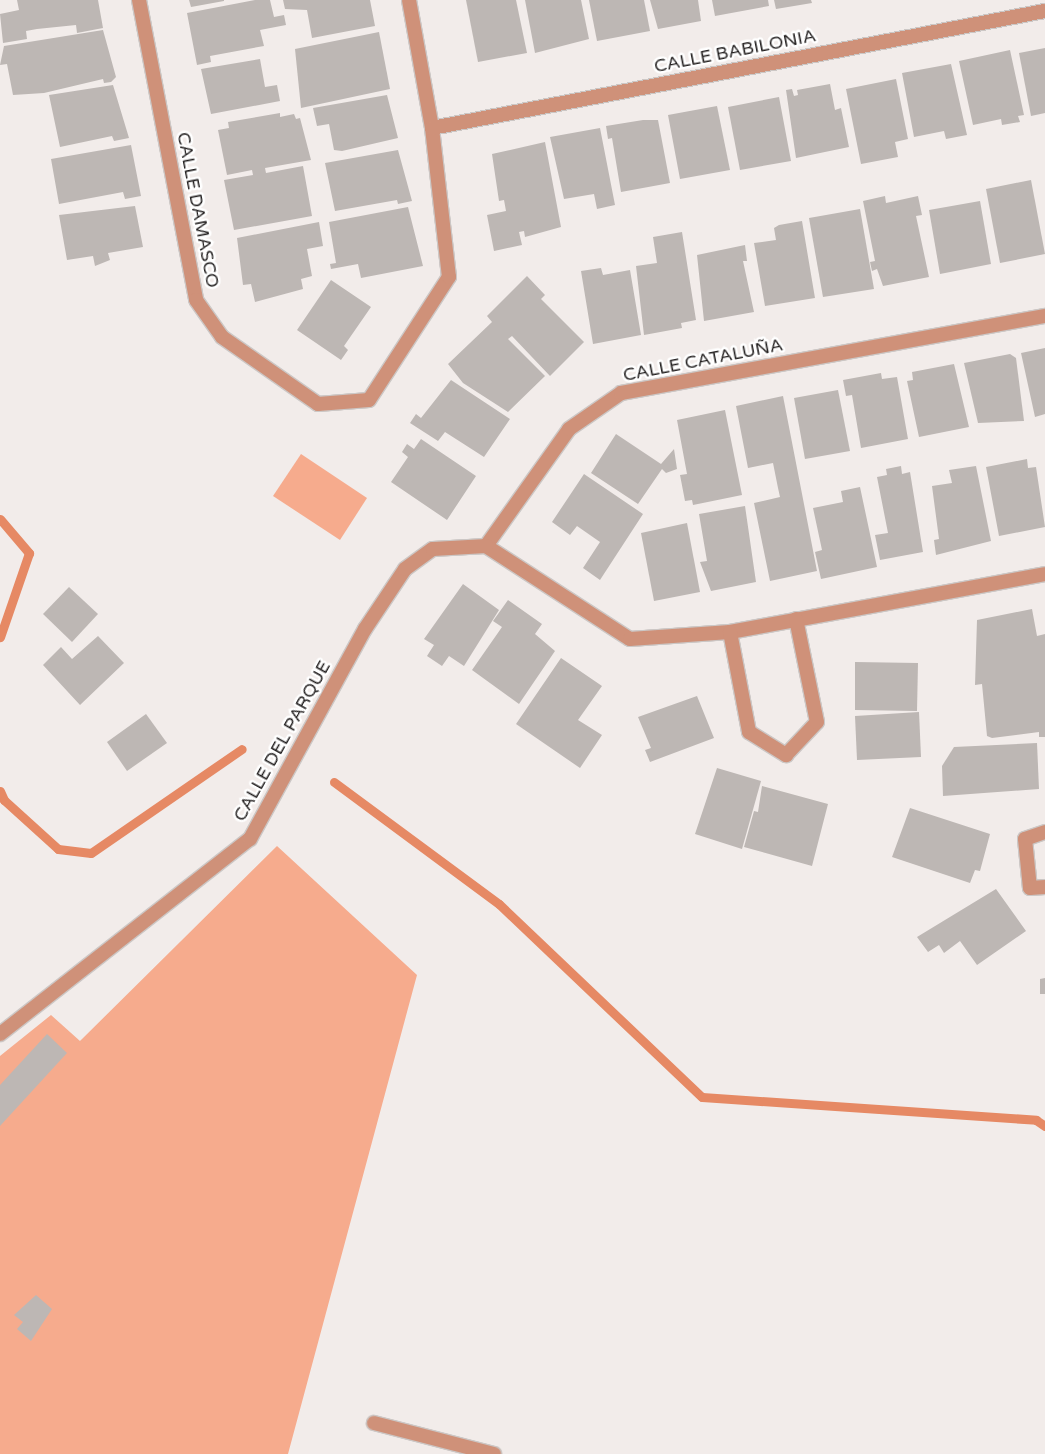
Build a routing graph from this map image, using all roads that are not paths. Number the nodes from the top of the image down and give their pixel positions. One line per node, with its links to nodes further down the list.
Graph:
1 (139, 0): 4 (street, CALLE DAMASCO)
2 (409, 0): 4 (street, CALLE DAMASCO)
3 (1045, 11): 4 (street, CALLE BABILONIA)
4 (432, 128)
5 (1045, 316): 6 (street, CALLE CATALUÑA)
6 (486, 546): 9 (street); 12 (street, CALLE DEL PARQUE)
7 (1045, 574): 8 (street)
8 (796, 620): 9 (street); 9 (street)
9 (730, 632)
10 (1045, 832): 11 (street)
11 (1045, 887)
12 (0, 1034)
13 (374, 1423): 14 (street)
14 (494, 1454)

